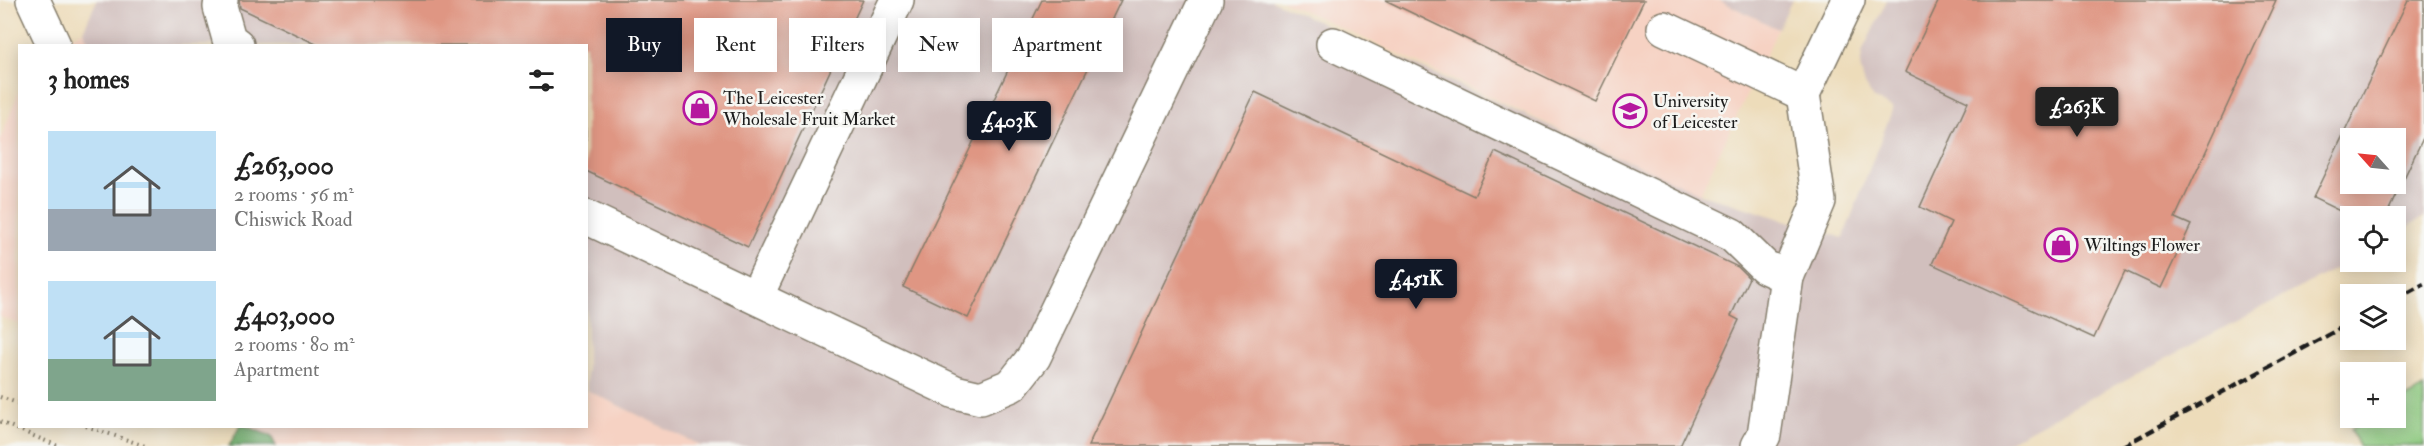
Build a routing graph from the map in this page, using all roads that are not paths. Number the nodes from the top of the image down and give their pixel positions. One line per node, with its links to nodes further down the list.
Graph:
1 (33, 0): 7 (street)
2 (221, 0): 8 (street)
3 (897, 0): 13 (street)
4 (1206, 0): 13 (street)
5 (1848, 0): 10 (street)
6 (1664, 28): 10 (street)
7 (54, 44)
8 (236, 44)
9 (1333, 44): 12 (street)
10 (1803, 94): 12 (street)
11 (588, 218): 13 (street)
12 (1787, 277): 14 (street)
13 (756, 297)
14 (1758, 446)

